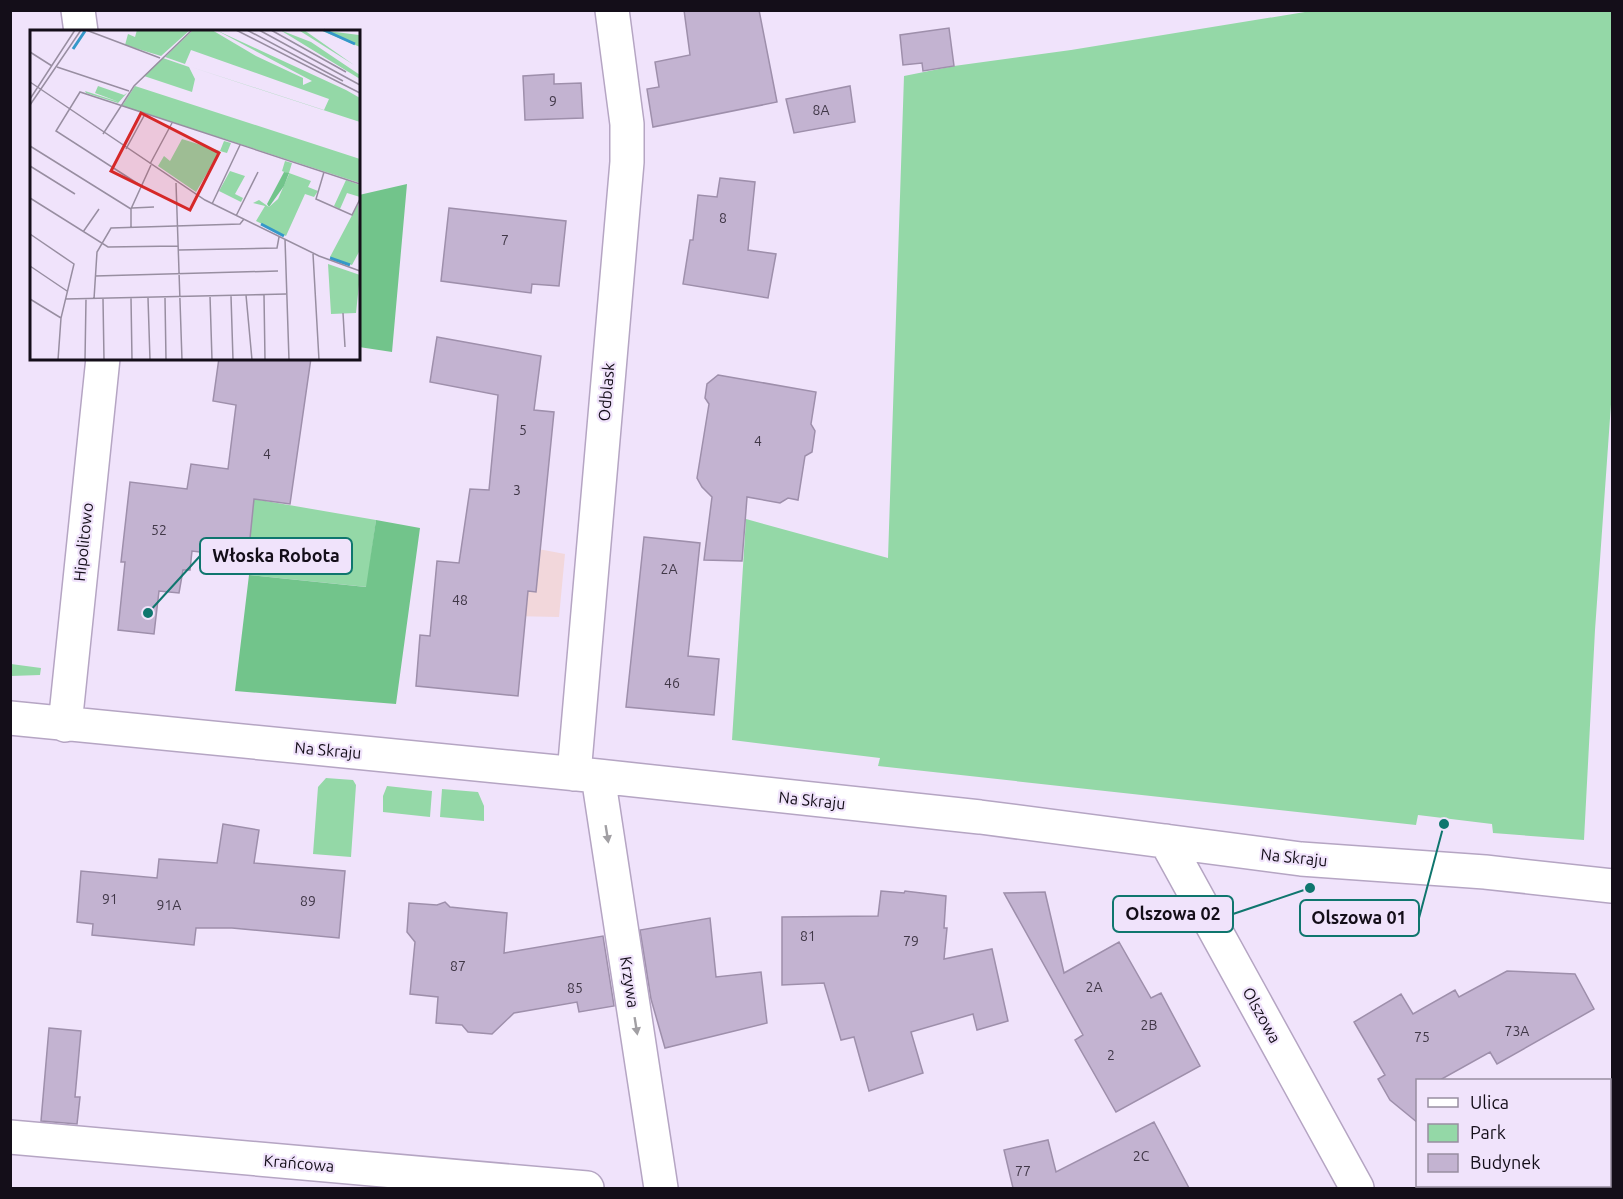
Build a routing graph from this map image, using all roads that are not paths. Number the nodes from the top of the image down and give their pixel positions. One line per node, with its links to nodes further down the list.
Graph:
1 (78, 10): 3 (street)
2 (612, 10): 7 (street, Odblask)
3 (81, 30)
4 (104, 360): 6 (street, Hipolitowo)
5 (10, 718): 6 (street, Na Skraju)
6 (65, 725): 7 (street, Na Skraju)
7 (586, 775): 8 (street, Na Skraju); 12 (street, Krzywa, one-way to 12)
8 (1166, 841): 9 (street, Na Skraju); 13 (street, Olszowa)
9 (1612, 886)
10 (10, 1137): 11 (street, Krańcowa)
11 (587, 1188)
12 (661, 1188)
13 (1357, 1188)

